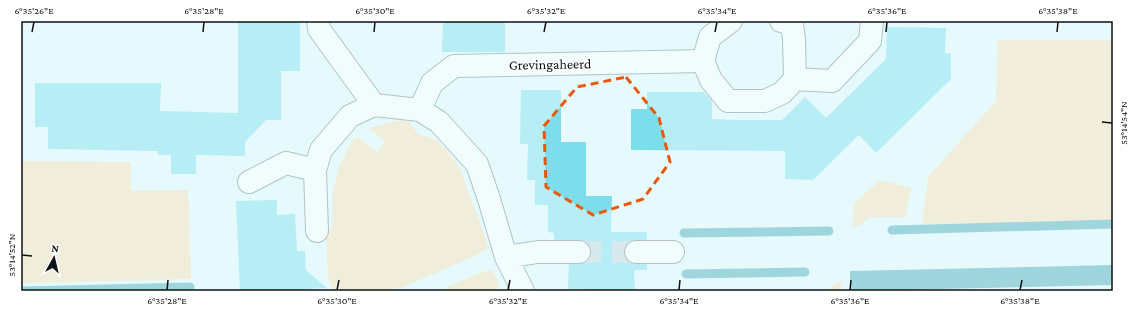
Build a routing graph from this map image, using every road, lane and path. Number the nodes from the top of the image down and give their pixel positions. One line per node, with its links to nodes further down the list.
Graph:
1 (318, 21): 7 (street)
2 (731, 21): 5 (street)
3 (781, 21): 6 (street)
4 (872, 21): 6 (street)
5 (703, 61): 6 (street); 8 (street, Grevingaheerd)
6 (795, 79)
7 (374, 105): 8 (street); 9 (street)
8 (420, 110): 15 (street)
9 (315, 170): 10 (street); 11 (street)
10 (249, 182)
11 (317, 231)
12 (579, 252): 15 (street)
13 (636, 252): 14 (street)
14 (674, 252)
15 (506, 257): 16 (street)
16 (523, 291)

